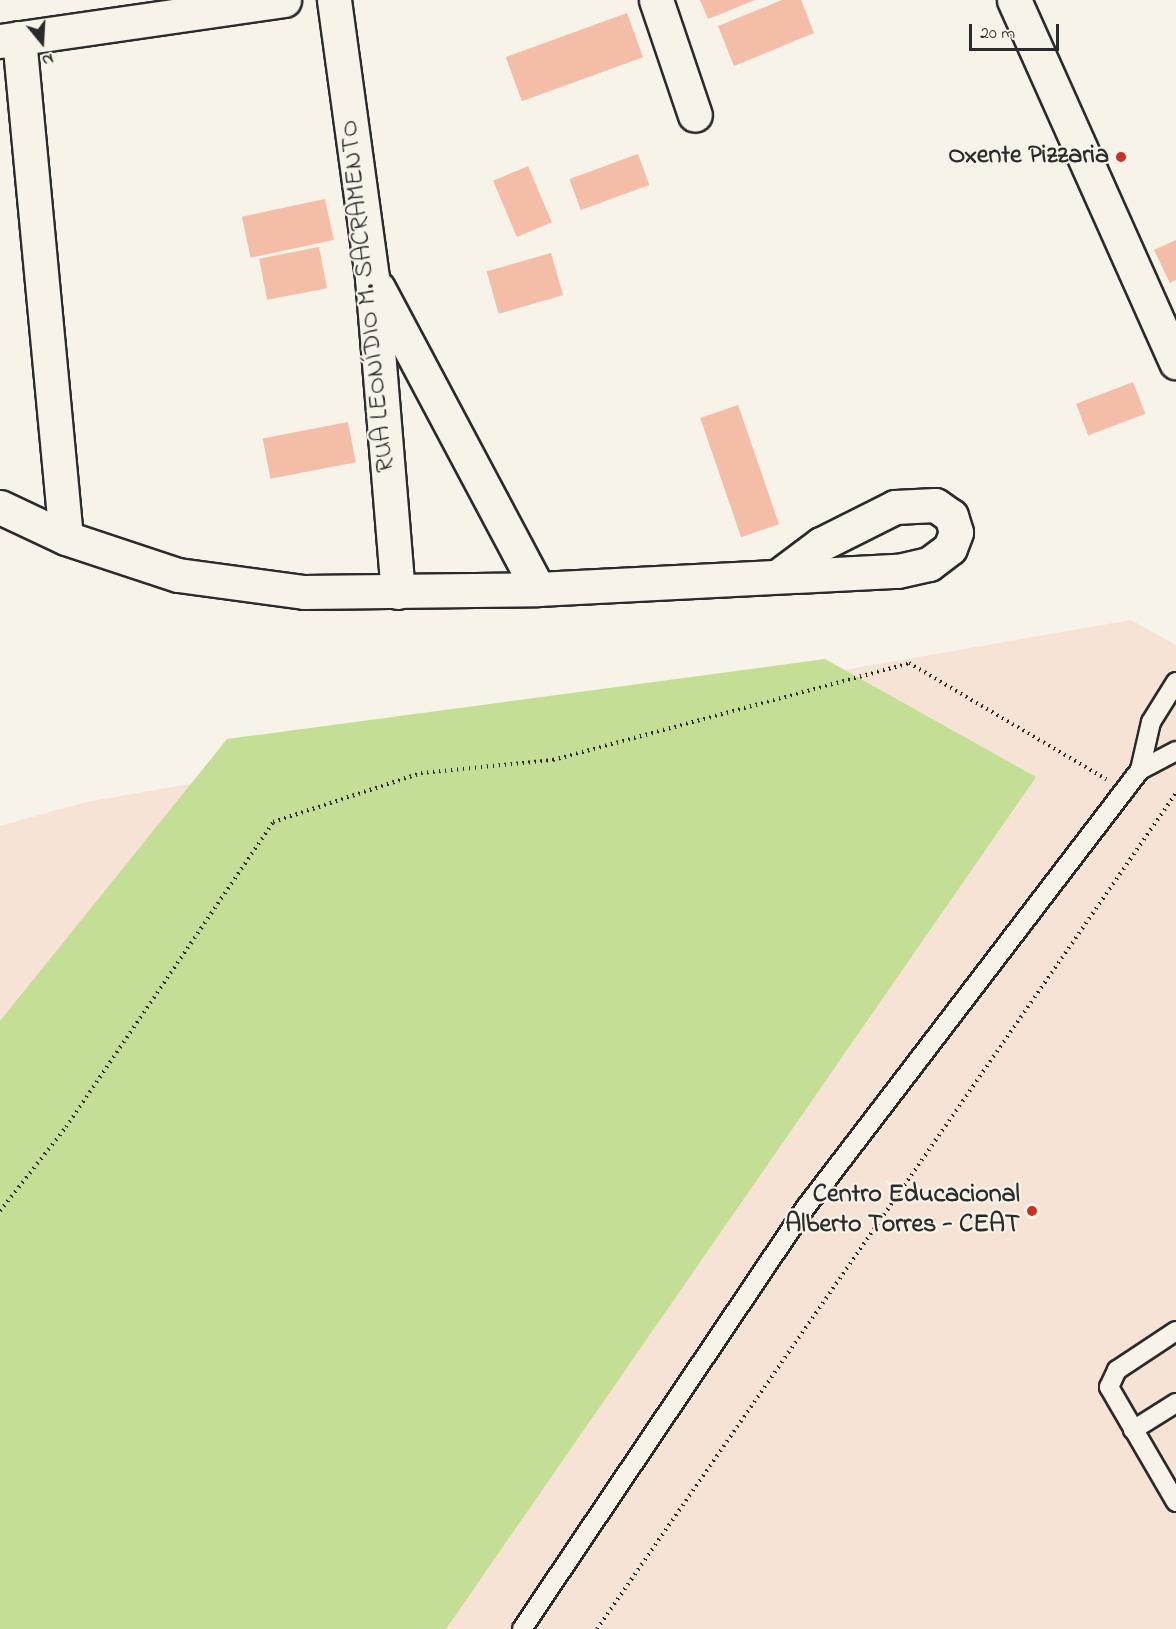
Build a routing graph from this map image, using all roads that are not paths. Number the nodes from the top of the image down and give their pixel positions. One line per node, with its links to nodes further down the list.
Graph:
1 (284, 0): 5 (street)
2 (334, 0): 7 (street, RUA LEONÍDIO M. SACRAMENTO)
3 (656, 0): 6 (street)
4 (1014, 0): 8 (street)
5 (10, 40): 10 (street)
6 (695, 115)
7 (372, 278): 12 (street); 13 (street, RUA LEONÍDIO M. SACRAMENTO)
8 (1176, 362)
9 (0, 507): 10 (street)
10 (66, 538): 13 (street)
11 (781, 574): 12 (street)
12 (538, 588): 13 (street)
13 (398, 592)
14 (1176, 682): 16 (lane)
15 (1176, 751): 16 (lane)
16 (1140, 770): 21 (lane)
17 (1176, 1331): 19 (lane)
18 (1176, 1403): 19 (lane)
19 (1133, 1430): 20 (lane)
20 (1176, 1502)
21 (522, 1629)

